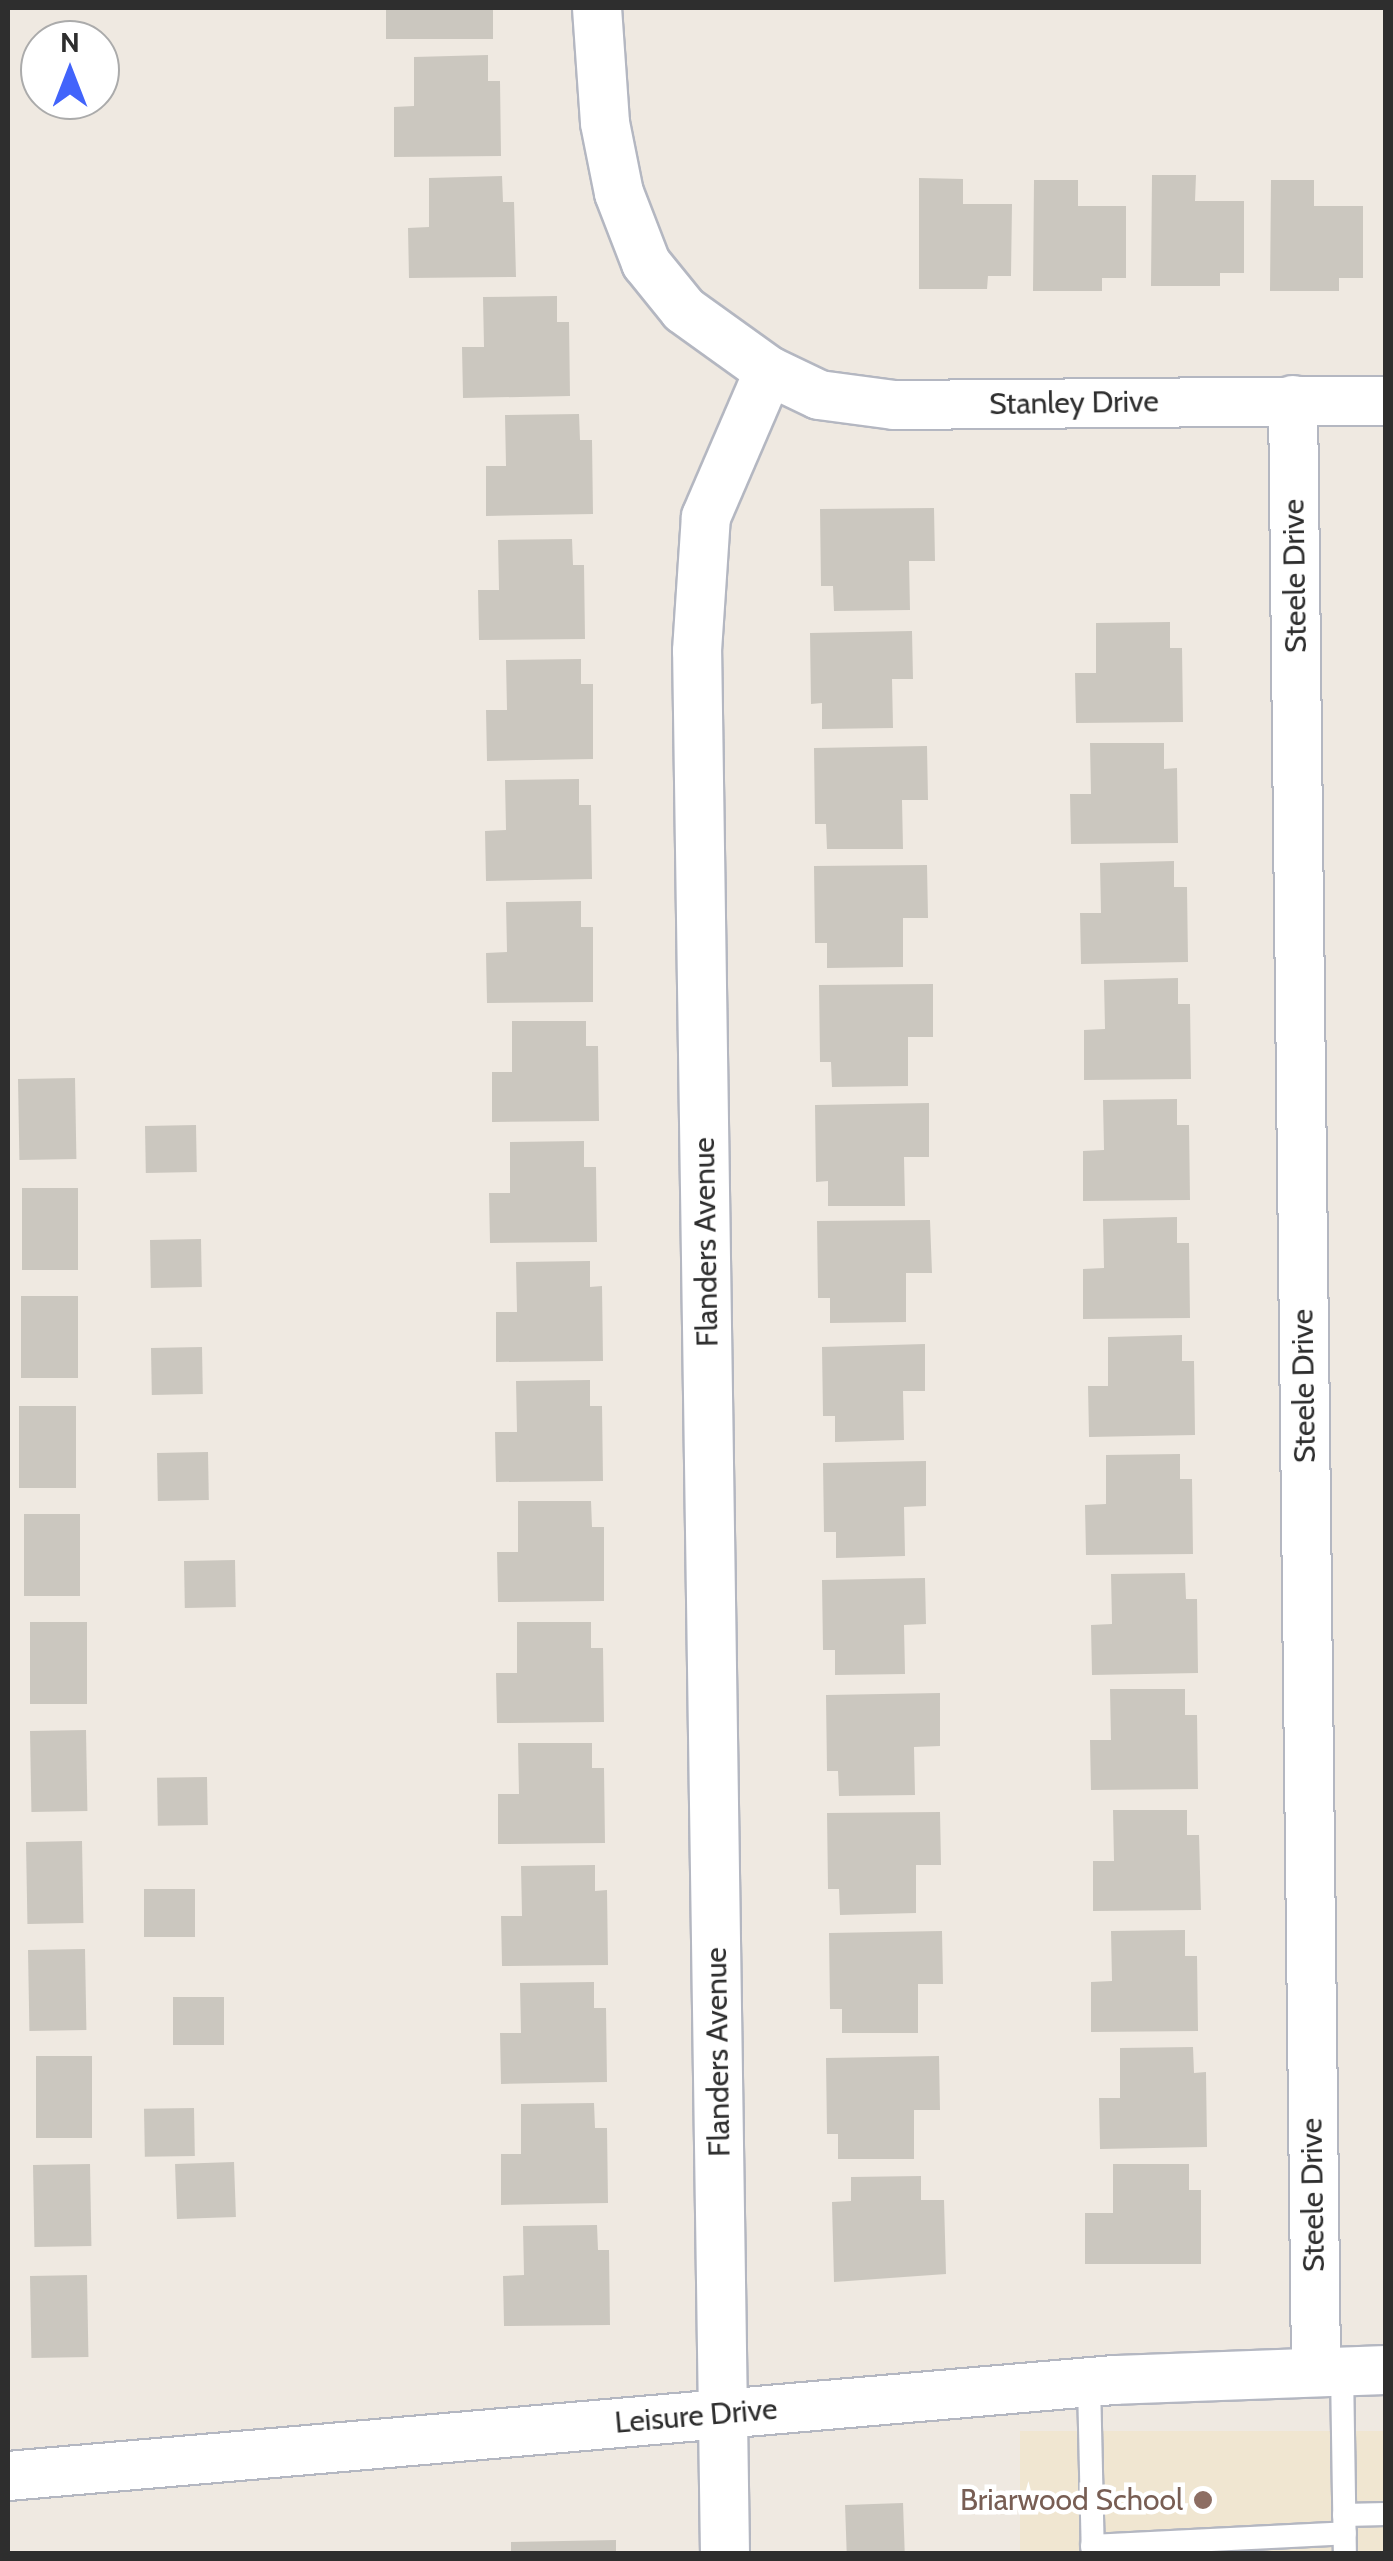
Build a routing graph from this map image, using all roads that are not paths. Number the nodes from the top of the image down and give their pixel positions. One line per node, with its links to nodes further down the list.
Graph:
1 (597, 8): 2 (street)
2 (769, 371): 3 (street, Stanley Drive); 7 (street, Flanders Avenue)
3 (1293, 400): 4 (street, Stanley Drive); 5 (street, Steele Drive)
4 (1386, 401)
5 (1348, 2370): 6 (street, Leisure Drive); 10 (lane)
6 (1089, 2382): 7 (street, Leisure Drive); 11 (lane)
7 (723, 2414): 8 (street, Leisure Drive); 12 (street, Flanders Avenue)
8 (8, 2476)
9 (1386, 2514): 10 (lane)
10 (1345, 2534): 11 (lane)
11 (1093, 2550)
12 (725, 2554)

